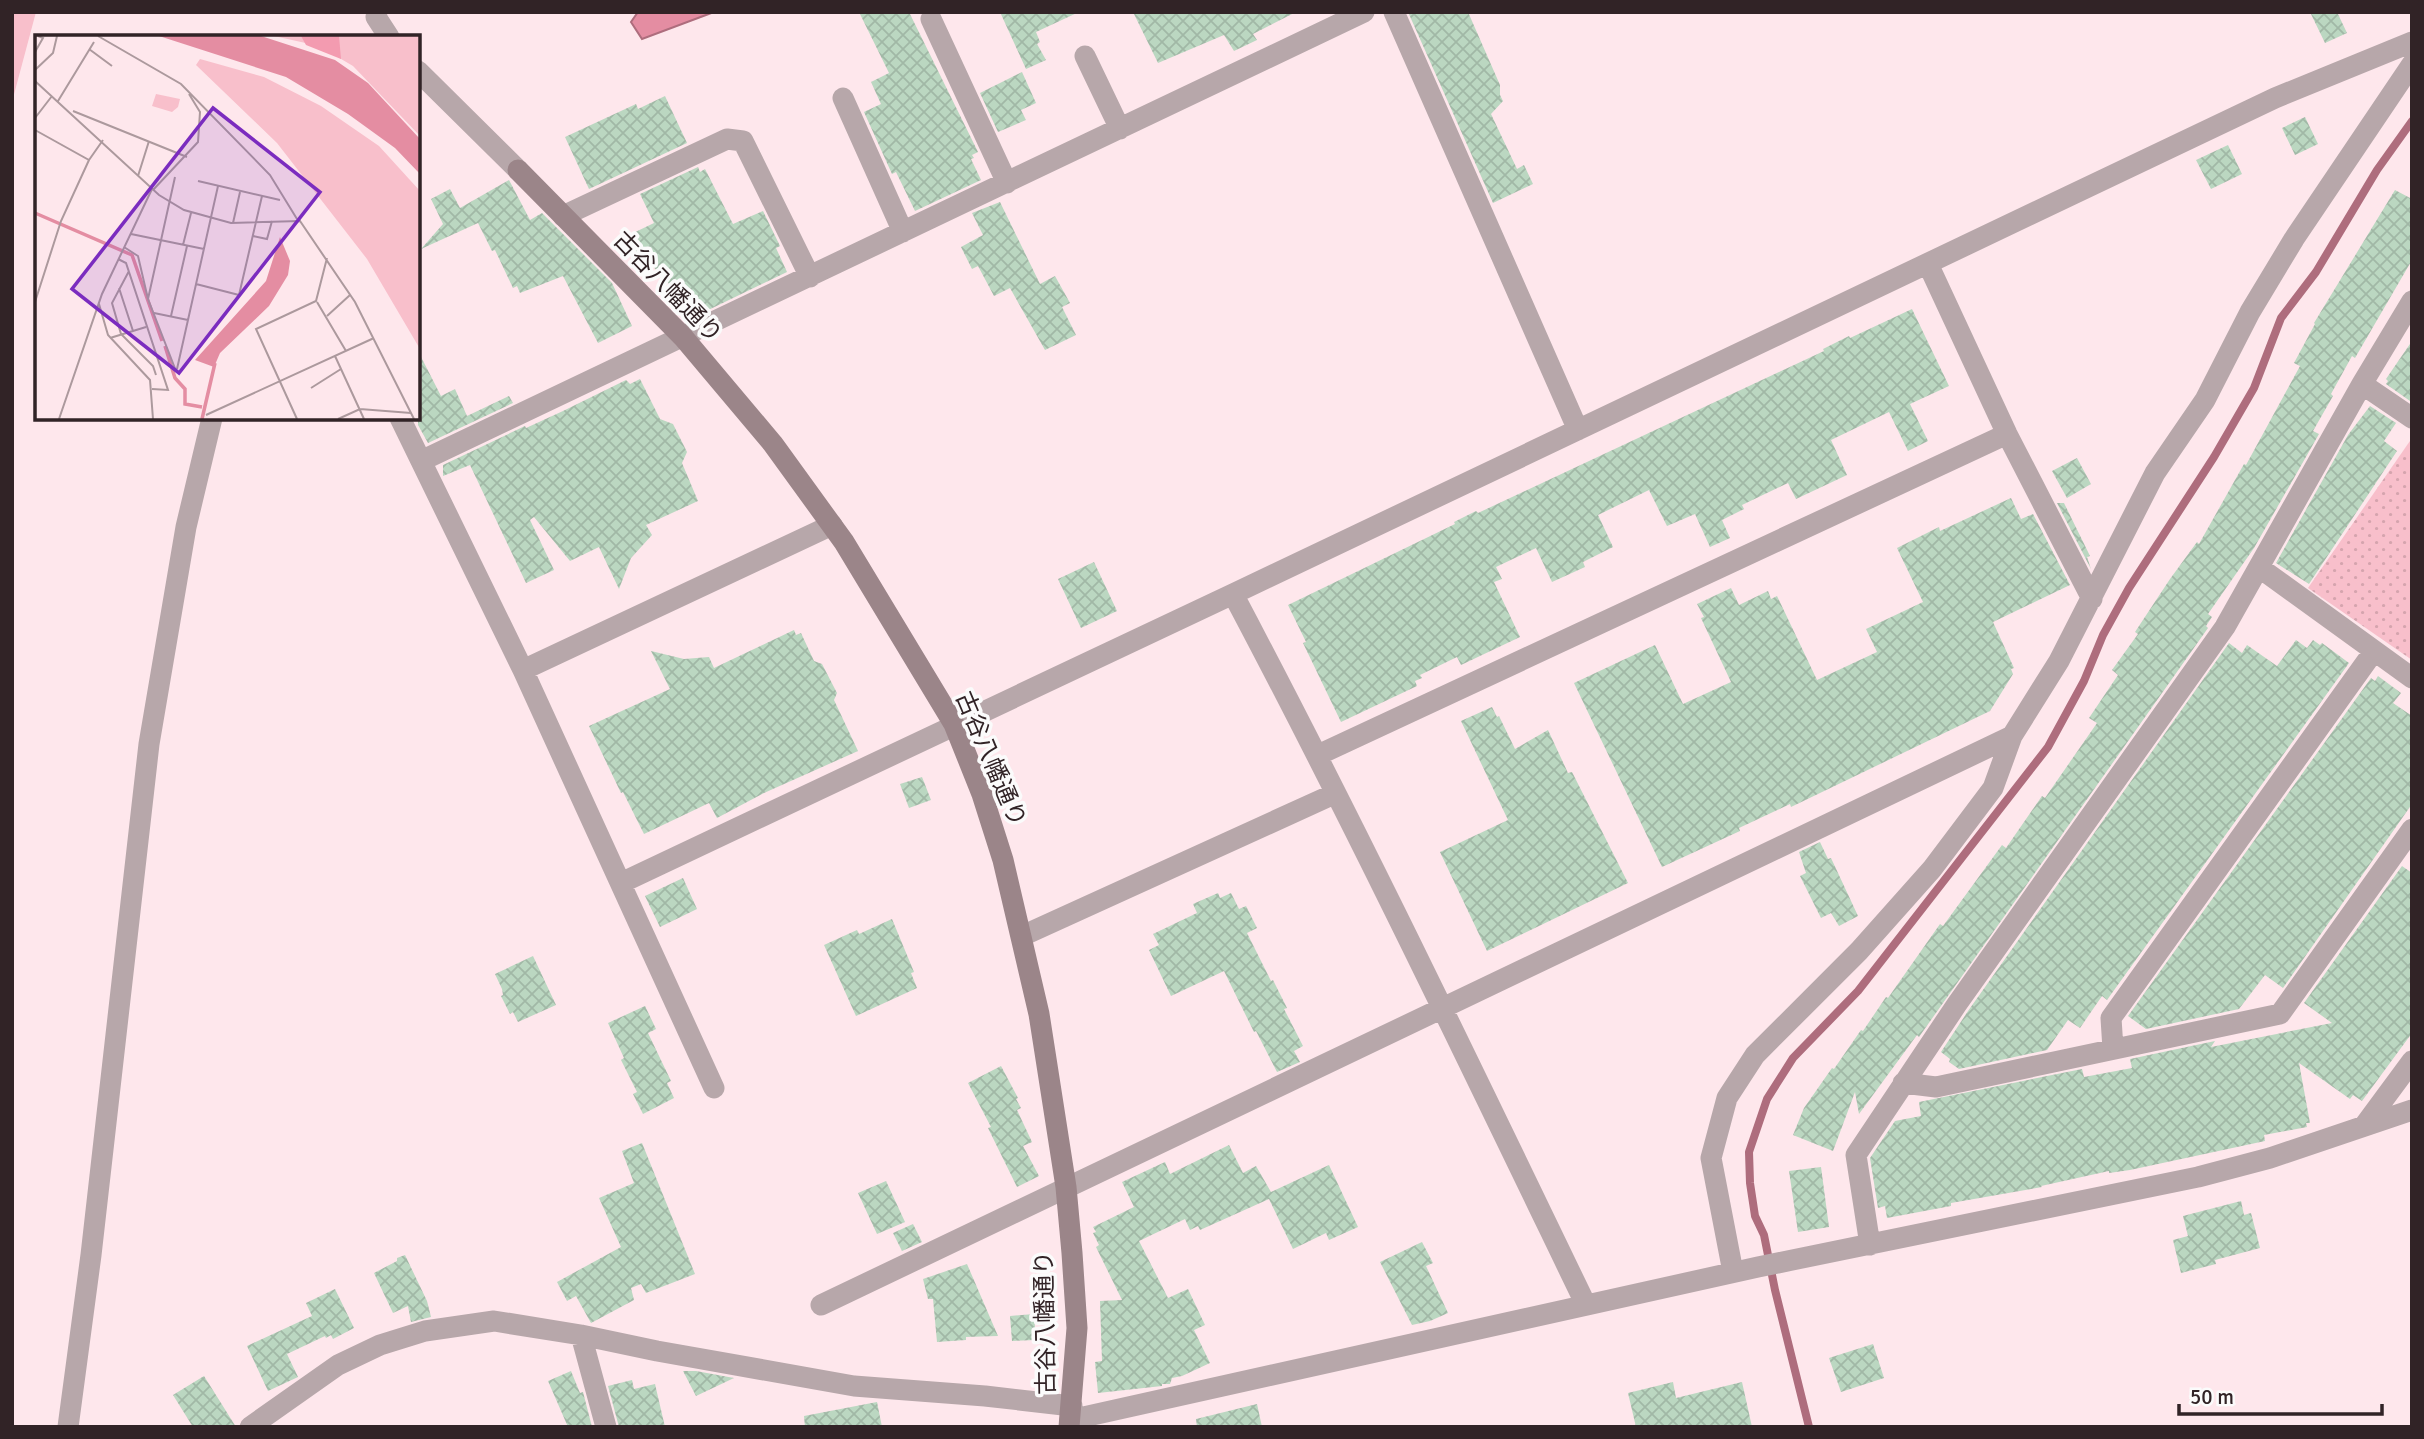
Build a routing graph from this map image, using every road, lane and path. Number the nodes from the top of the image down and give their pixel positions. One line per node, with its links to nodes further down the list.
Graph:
1 (1364, 12): 12 (street)
2 (1394, 12): 24 (street)
3 (376, 15): 5 (street); 6 (street)
4 (931, 19): 13 (street)
5 (368, 35)
6 (388, 35)
7 (2412, 43): 16 (street)
8 (1085, 56): 12 (street)
9 (2412, 64): 30 (street)
10 (420, 73): 14 (street, 古谷八幡通り)
11 (843, 98): 15 (street)
12 (1120, 129): 13 (street)
13 (1007, 183): 15 (street)
14 (563, 216): 17 (street); 19 (street, 古谷八幡通り)
15 (903, 232): 17 (street)
16 (1928, 264): 24 (street); 25 (street)
17 (810, 277): 19 (street)
18 (2412, 302): 20 (street)
19 (683, 337): 26 (street); 27 (street, 古谷八幡通り)
20 (2362, 384): 21 (street); 28 (street)
21 (2412, 418)
22 (212, 420): 55 (street)
23 (401, 420): 26 (street)
24 (1578, 430): 29 (street)
25 (2007, 434): 30 (street); 36 (street)
26 (421, 461): 32 (street)
27 (832, 525): 32 (street); 34 (street, 古谷八幡通り)
28 (2260, 568): 31 (street); 44 (street)
29 (1233, 594): 34 (street); 36 (street)
30 (2092, 600): 35 (street)
31 (2374, 651): 33 (street); 42 (street)
32 (523, 670): 39 (street)
33 (2412, 678)
34 (954, 724): 39 (street); 40 (street, 古谷八幡通り)
35 (2012, 736): 41 (street); 50 (street)
36 (1318, 755): 37 (street)
37 (1334, 794): 40 (street); 41 (street)
38 (2412, 829): 42 (street)
39 (621, 883): 45 (street)
40 (1022, 936): 48 (street, 古谷八幡通り)
41 (1442, 1007): 48 (street); 51 (street)
42 (2113, 1049): 44 (street)
43 (2412, 1061): 47 (street)
44 (1903, 1083): 49 (street)
45 (714, 1088)
46 (2412, 1110): 47 (street)
47 (2364, 1126): 49 (street)
48 (1066, 1187): 52 (street); 54 (street, 古谷八幡通り)
49 (1870, 1245): 50 (street)
50 (1733, 1272): 51 (street)
51 (1586, 1305): 54 (street)
52 (821, 1306)
53 (581, 1335): 54 (street); 56 (street); 57 (street)
54 (1071, 1417)
55 (68, 1427)
56 (250, 1427)
57 (606, 1427)

